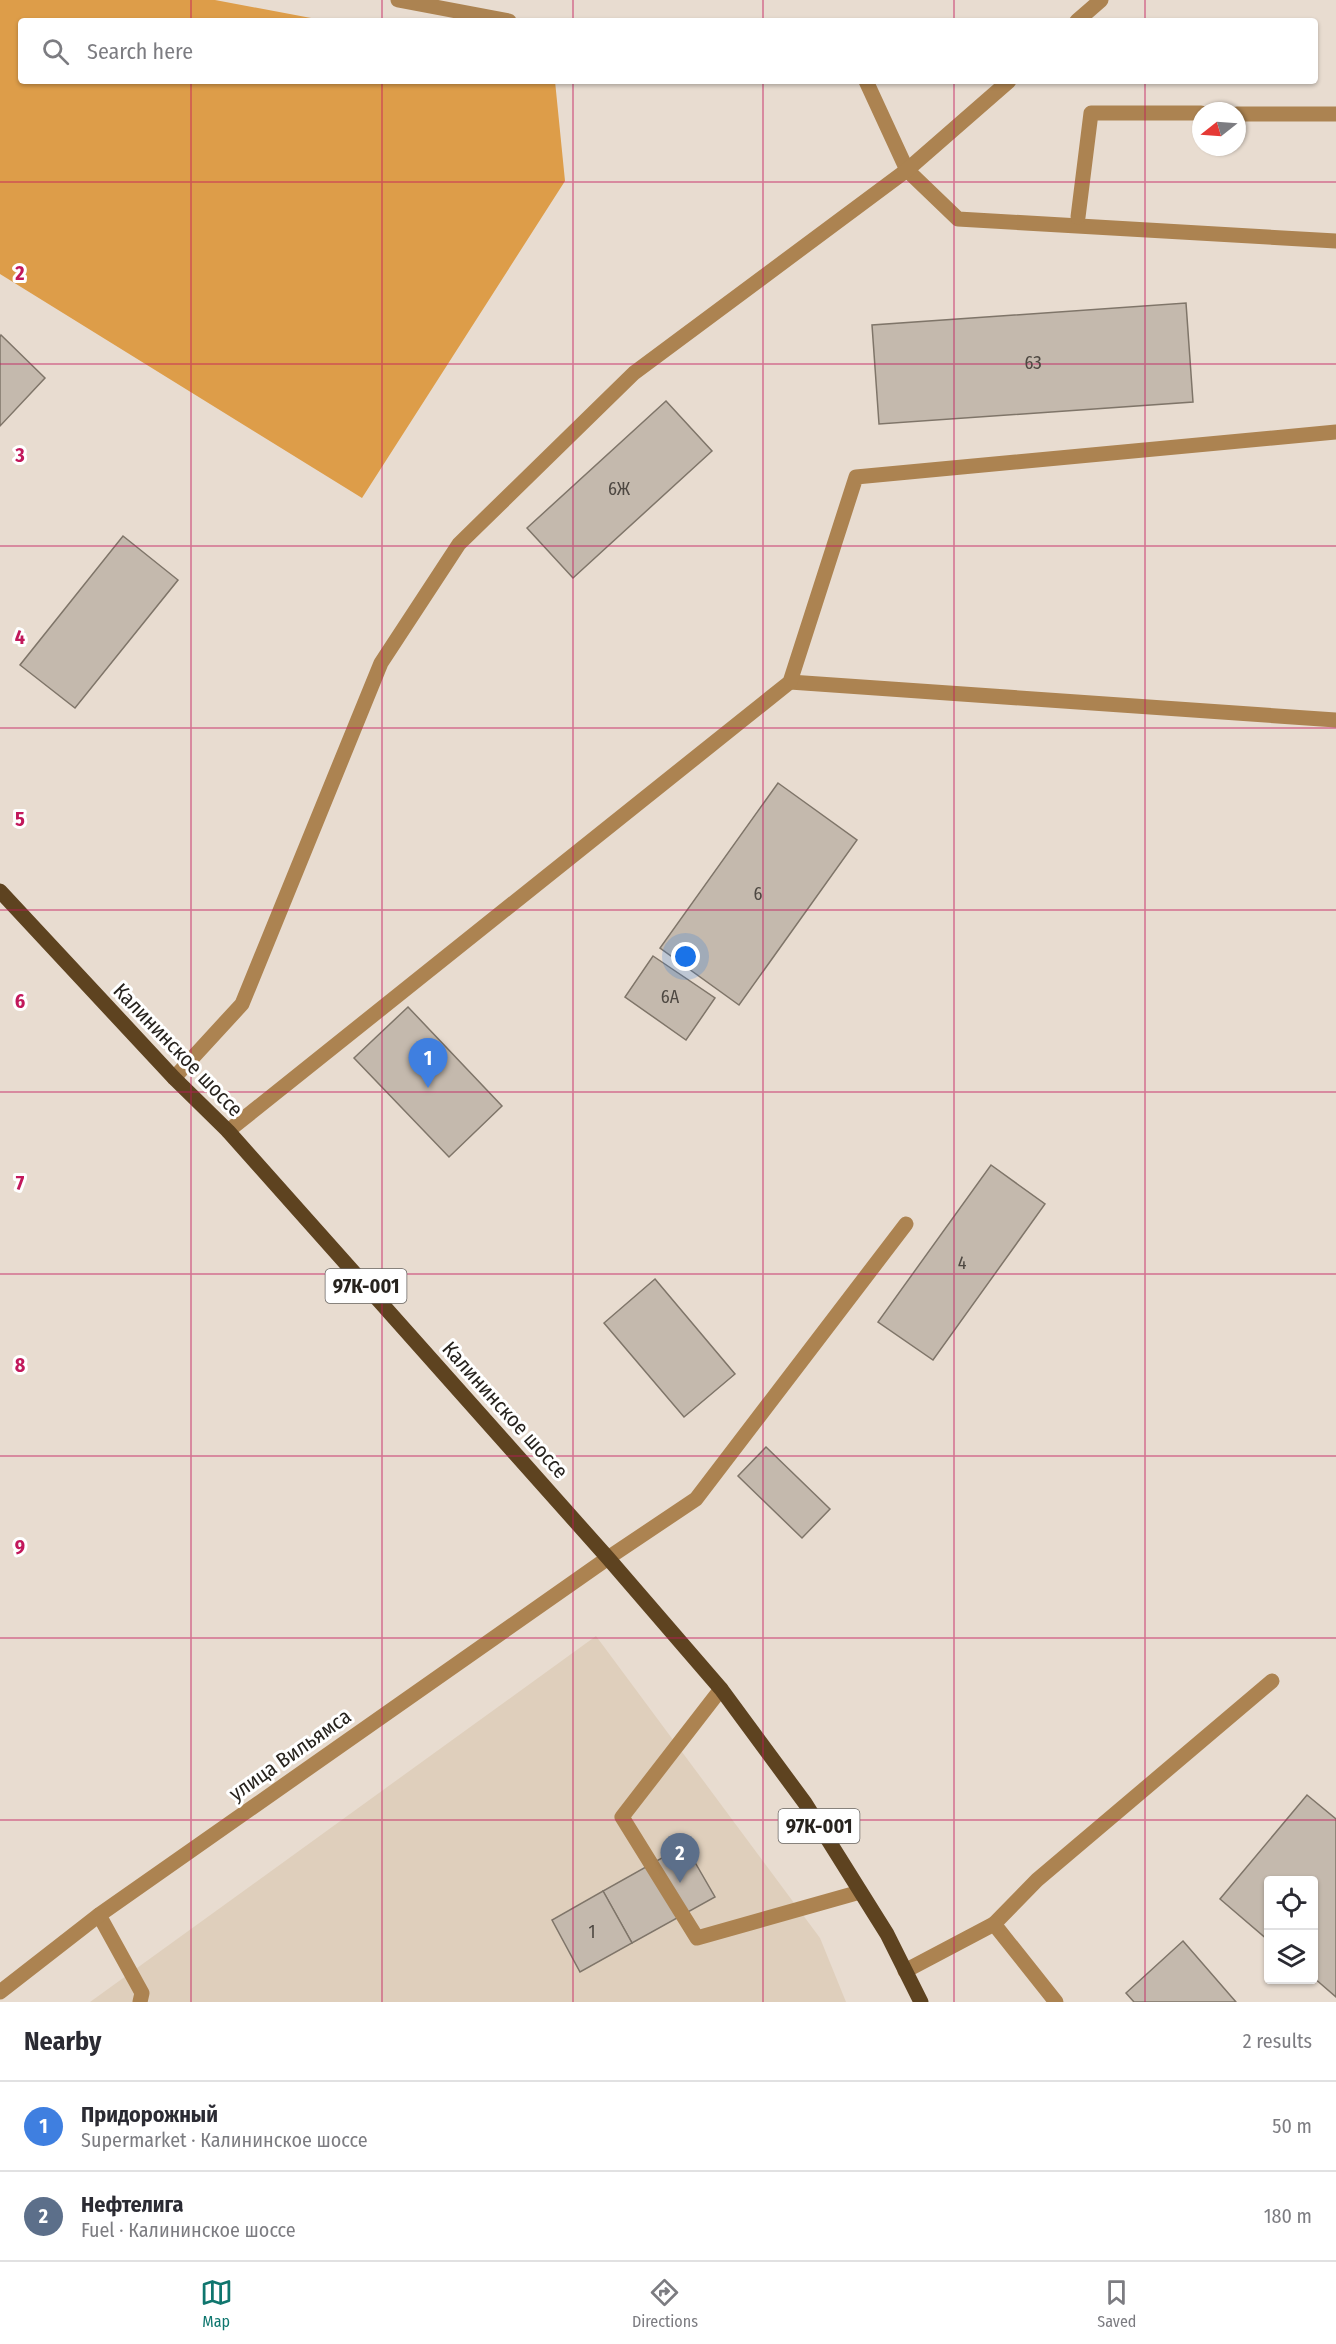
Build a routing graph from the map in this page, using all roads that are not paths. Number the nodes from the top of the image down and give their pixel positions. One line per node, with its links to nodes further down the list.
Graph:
1 (398, 0): 3 (street)
2 (1101, 0): 4 (street)
3 (493, 18)
4 (1080, 18)
5 (867, 84): 10 (street)
6 (1005, 84): 10 (street)
7 (1192, 113): 11 (street)
8 (1246, 114): 9 (street)
9 (1336, 114)
10 (907, 170): 12 (street); 17 (street)
11 (1078, 218)
12 (1336, 241)
13 (1336, 432): 14 (street)
14 (790, 682): 15 (street); 18 (street)
15 (1336, 720)
16 (0, 891): 17 (main road, Калининское шоссе / 97К-001)
17 (174, 1078): 18 (main road, Калининское шоссе / 97К-001)
18 (228, 1131): 20 (main road, Калининское шоссе / 97К-001)
19 (906, 1224): 20 (street, улица Вильямса)
20 (608, 1558): 22 (main road, Калининское шоссе / 97К-001); 24 (street, улица Вильямса)
21 (1272, 1681): 25 (street)
22 (721, 1689): 23 (main road, Калининское шоссе / 97К-001); 23 (street)
23 (860, 1892): 26 (main road, Калининское шоссе / 97К-001)
24 (99, 1915): 27 (street, улица Вильямса); 28 (street)
25 (994, 1924): 26 (street); 30 (street)
26 (905, 1971): 29 (main road, Калининское шоссе / 97К-001)
27 (0, 1992)
28 (140, 2002)
29 (921, 2002)
30 (1056, 2002)

